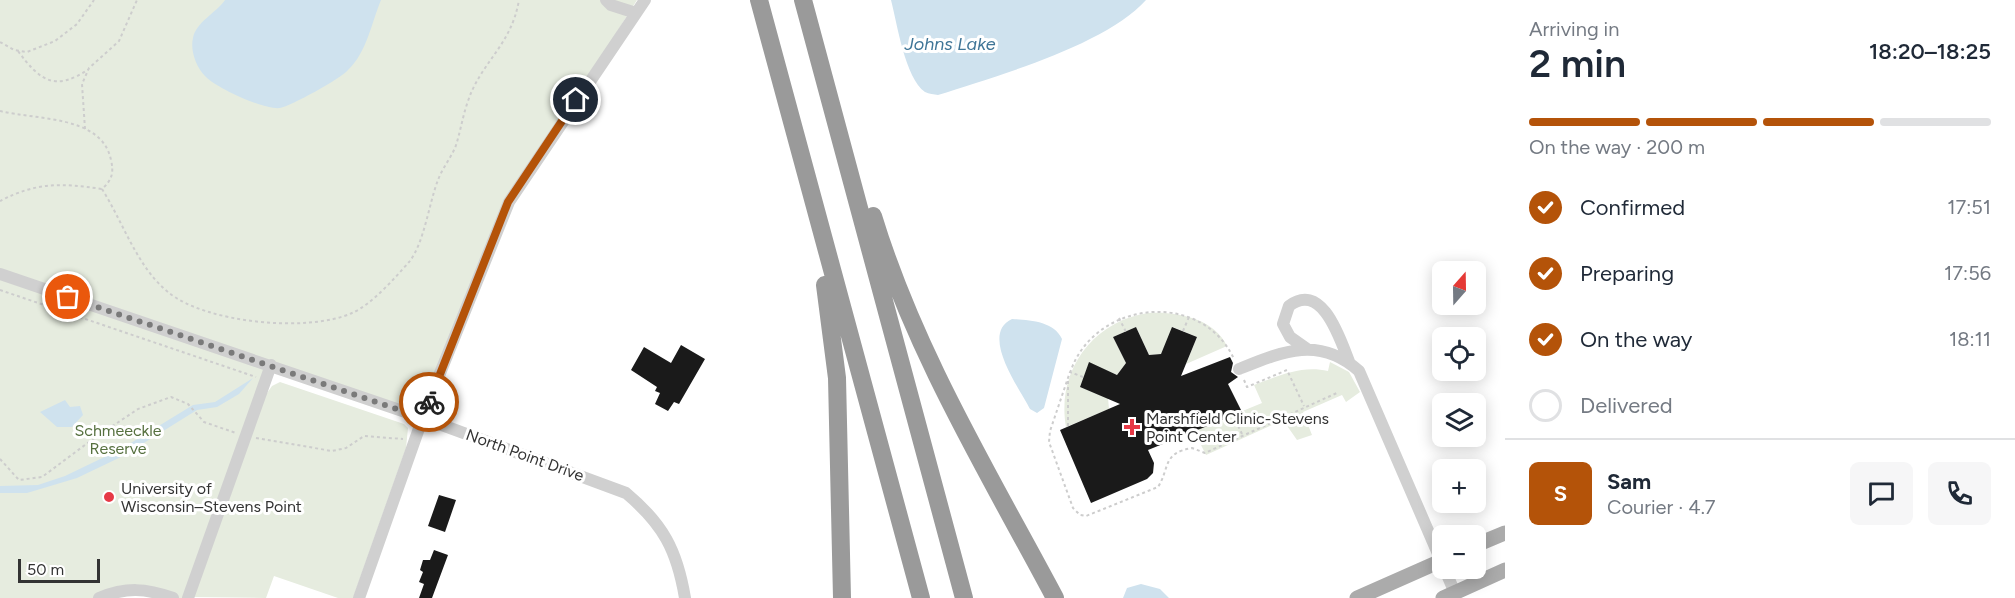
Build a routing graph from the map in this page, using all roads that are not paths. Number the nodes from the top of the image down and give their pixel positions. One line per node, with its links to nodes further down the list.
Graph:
1 (606, 0): 5 (street)
2 (645, 0): 5 (street)
3 (759, 0): 7 (highway)
4 (802, 0): 6 (highway)
5 (636, 13): 13 (street)
6 (818, 57): 28 (highway); 29 (highway)
7 (828, 254): 26 (highway); 27 (highway)
8 (0, 274): 11 (street, North Point Drive)
9 (1310, 350): 10 (street); 10 (street); 12 (street)
10 (1350, 364): 15 (street)
11 (271, 365): 13 (street, North Point Drive); 23 (street)
12 (1239, 369)
13 (423, 418): 24 (street); 25 (street, North Point Drive)
14 (1505, 533): 16 (main road)
15 (1432, 539)
16 (1486, 541)
17 (1432, 564): 30 (main road)
18 (1505, 570): 20 (main road)
19 (1445, 579): 20 (street)
20 (1449, 595)
21 (99, 598): 22 (street)
22 (173, 598)
23 (188, 598)
24 (359, 598)
25 (685, 598)
26 (842, 598)
27 (921, 598)
28 (964, 598)
29 (1055, 598)
30 (1356, 598)

